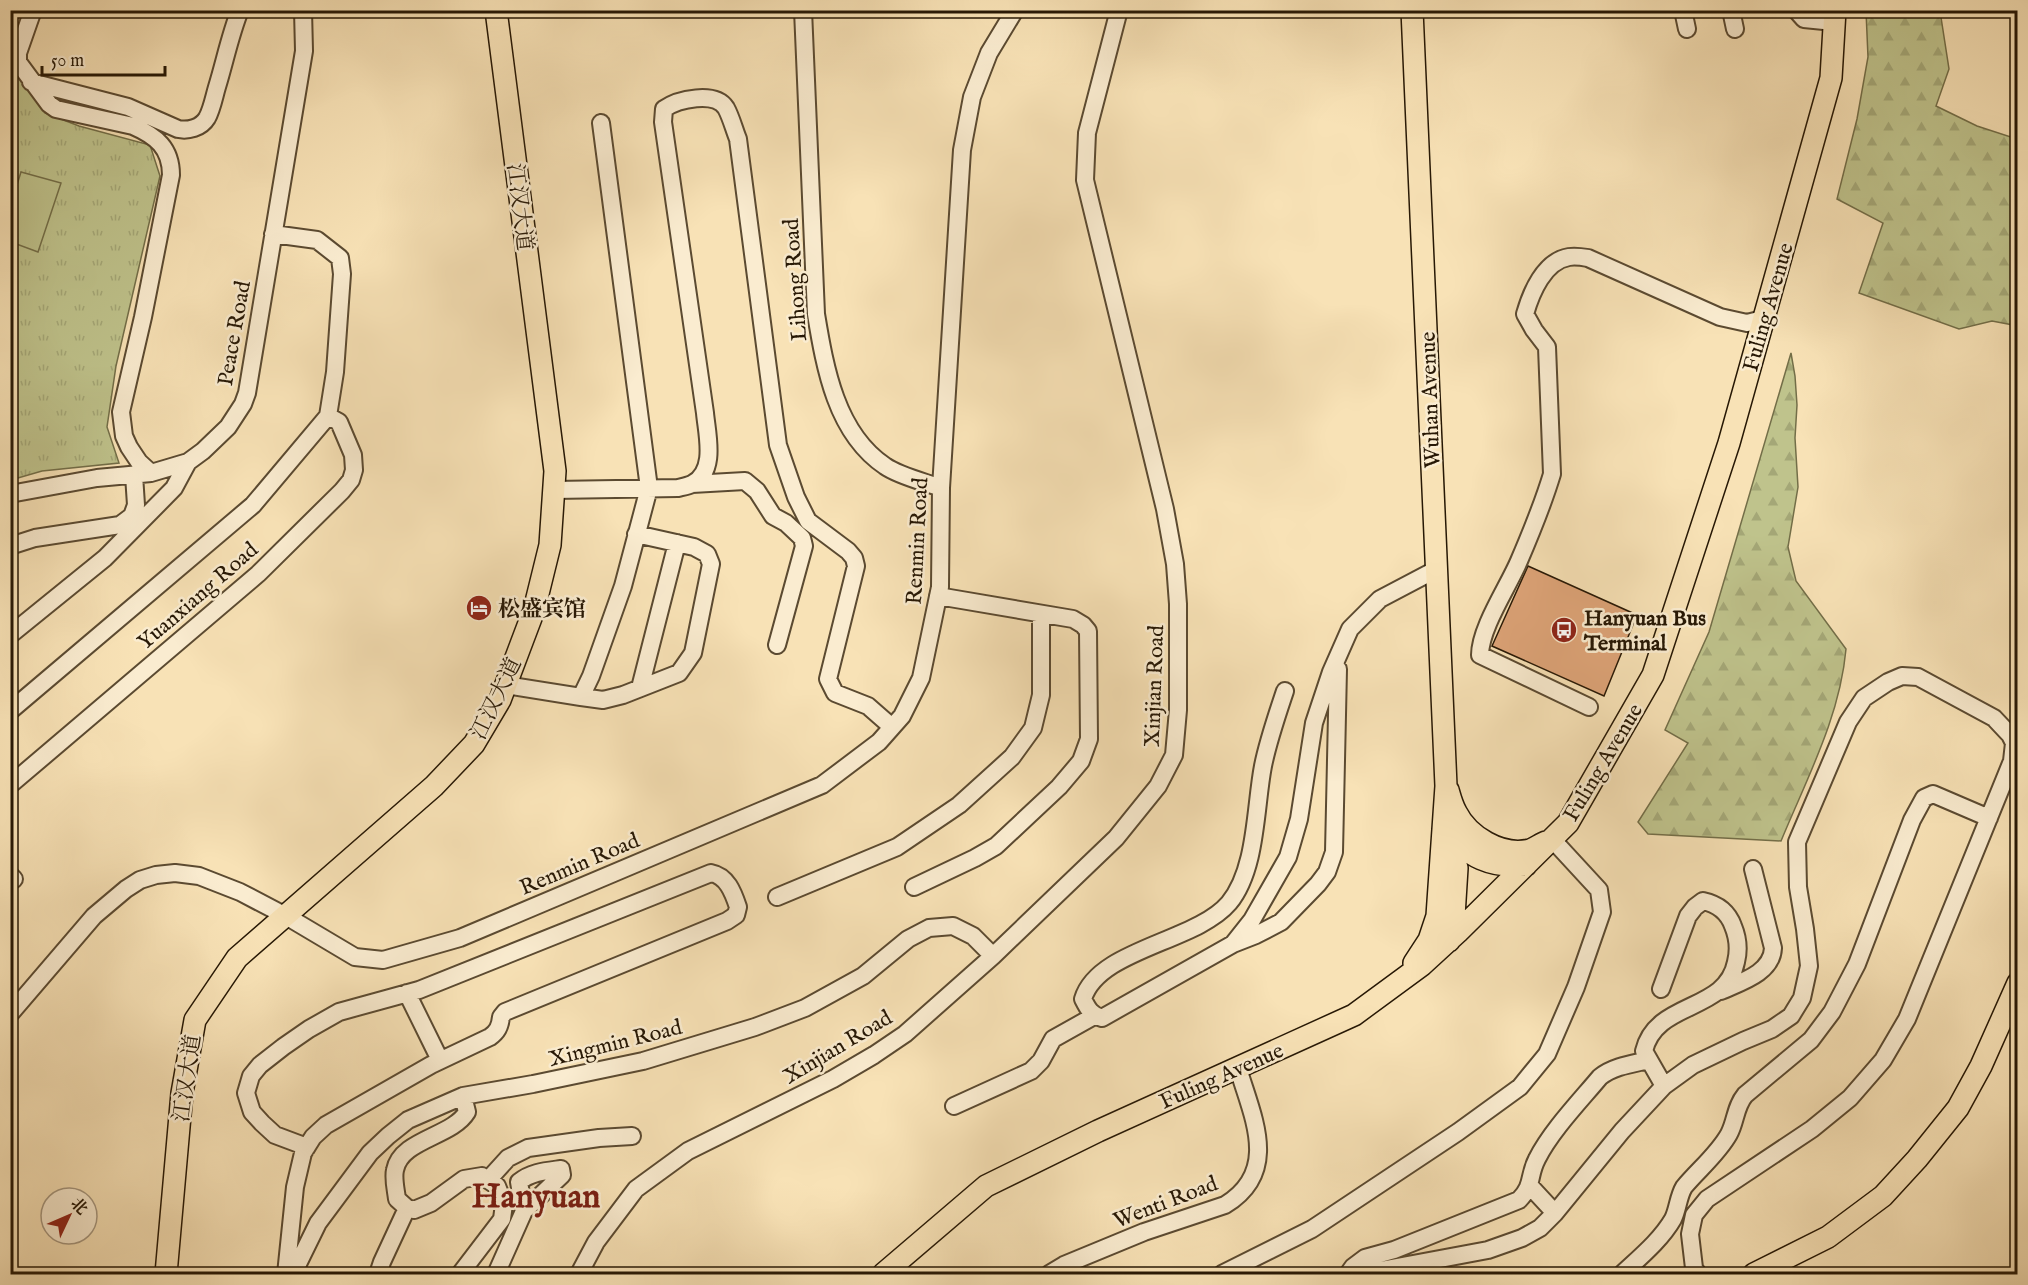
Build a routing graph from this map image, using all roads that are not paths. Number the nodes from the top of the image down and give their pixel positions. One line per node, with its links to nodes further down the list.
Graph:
1 (33, 10): 15 (street)
2 (303, 10): 17 (street, Peace Road)
3 (496, 10): 25 (main road, 江汉大道)
4 (803, 10): 24 (street, Lihong Road)
5 (1015, 10): 24 (street, Renmin Road)
6 (1119, 10): 56 (street, Xinjian Road)
7 (1412, 10): 30 (main road, Wuhan Avenue)
8 (1683, 10): 13 (street)
9 (1731, 10): 14 (street)
10 (1796, 10): 12 (street)
11 (238, 11): 15 (street)
12 (1834, 16): 18 (main road, Fuling Avenue)
13 (1687, 29)
14 (1735, 29)
15 (31, 82): 21 (street)
16 (601, 123): 23 (street)
17 (273, 234): 19 (street); 20 (street, Peace Road)
18 (1763, 319): 40 (street); 46 (main road, Fuling Avenue)
19 (328, 416): 41 (street); 43 (street, Yuanxiang Road)
20 (188, 462): 21 (street, Peace Road); 33 (street)
21 (142, 474): 26 (street, Peace Road); 29 (street)
22 (692, 484): 23 (street); 34 (street); 42 (street)
23 (649, 488): 25 (street); 27 (street)
24 (941, 488): 31 (street, Renmin Road)
25 (554, 490): 36 (main road, 江汉大道)
26 (10, 494)
27 (636, 534): 28 (street); 39 (street)
28 (677, 543): 37 (street); 37 (street)
29 (10, 546)
30 (1437, 569): 35 (street); 44 (main road, Wuhan Avenue)
31 (939, 596): 32 (street); 42 (street, Renmin Road)
32 (1041, 615): 51 (street); 52 (street)
33 (10, 635)
34 (777, 645)
35 (1338, 656): 55 (street); 55 (street)
36 (505, 686): 39 (street); 53 (main road, 江汉大道)
37 (640, 688): 39 (street)
38 (1285, 691): 63 (street)
39 (581, 697)
40 (1589, 707)
41 (10, 711)
42 (892, 727): 53 (street, Renmin Road)
43 (10, 785)
44 (1446, 787): 46 (main road); 47 (main road); 54 (main road); 58 (main road)
45 (1989, 818): 67 (street); 89 (street); 90 (street)
46 (1552, 839): 47 (main road, Fuling Avenue); 86 (street)
47 (1526, 865): 54 (main road, Fuling Avenue)
48 (1753, 868): 61 (street)
49 (10, 875): 50 (street)
50 (10, 882)
51 (914, 887)
52 (777, 897)
53 (286, 916): 62 (street, Renmin Road); 77 (main road, 江汉大道)
54 (1449, 941): 58 (main road, Fuling Avenue)
55 (1233, 944): 63 (street)
56 (993, 956): 68 (street, Xingmin Road); 83 (street, Xinjian Road)
57 (2018, 983): 91 (main road)
58 (1395, 985): 66 (main road, Fuling Avenue)
59 (1661, 989): 61 (street)
60 (407, 993): 64 (street); 64 (street); 71 (street)
61 (1713, 996): 65 (street)
62 (10, 1014)
63 (1094, 1016): 69 (street)
64 (440, 1060): 71 (street)
65 (1649, 1060): 67 (street); 73 (street)
66 (1238, 1068): 84 (main road, Fuling Avenue); 85 (street, Wenti Road)
67 (1664, 1086): 76 (street)
68 (463, 1096): 74 (street); 79 (street, Xingmin Road)
69 (954, 1106)
70 (632, 1136): 72 (street)
71 (307, 1147): 78 (street)
72 (488, 1180): 74 (street); 81 (street)
73 (1530, 1186): 76 (street); 87 (street)
74 (407, 1208): 80 (street)
75 (524, 1211): 82 (street)
76 (1555, 1213): 88 (street)
77 (166, 1275)
78 (286, 1275)
79 (292, 1275)
80 (378, 1275)
81 (460, 1275)
82 (496, 1275)
83 (579, 1275)
84 (883, 1275)
85 (1049, 1275)
86 (1222, 1275)
87 (1348, 1275)
88 (1365, 1275)
89 (1622, 1275)
90 (1698, 1275)
91 (1754, 1275)

